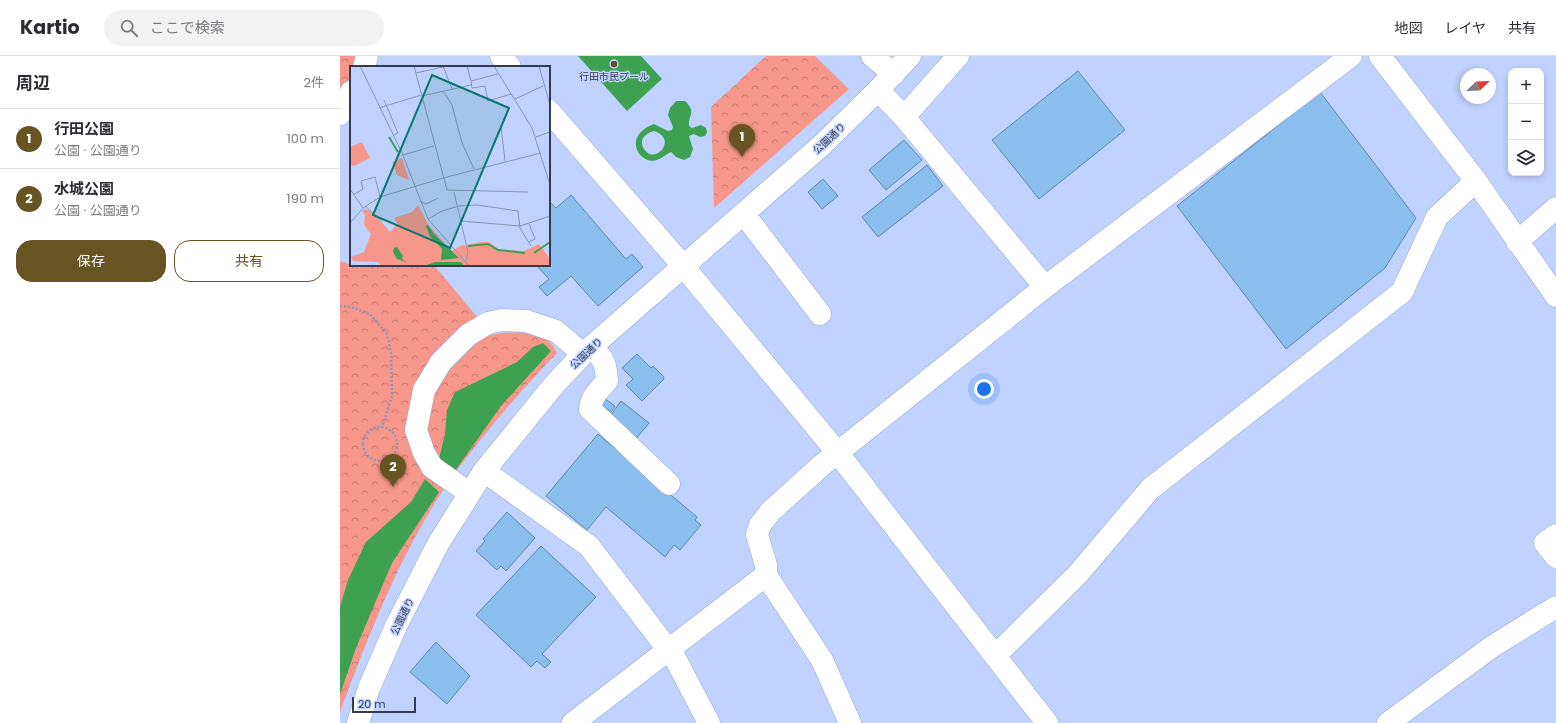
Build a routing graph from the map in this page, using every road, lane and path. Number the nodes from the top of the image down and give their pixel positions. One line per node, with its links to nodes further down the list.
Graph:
1 (367, 56): 8 (street)
2 (501, 56): 9 (street)
3 (872, 56): 10 (street)
4 (910, 56): 10 (street, 公園通り)
5 (958, 56): 15 (street)
6 (1351, 56): 21 (street)
7 (1380, 56): 16 (street)
8 (364, 66)
9 (509, 66)
10 (894, 74): 11 (street, 公園通り)
11 (878, 90): 15 (street); 18 (street, 公園通り)
12 (350, 94): 14 (street)
13 (550, 112): 20 (street)
14 (340, 114)
15 (904, 117): 21 (street)
16 (1476, 181): 19 (street); 36 (street)
17 (1556, 208): 19 (street)
18 (744, 214): 20 (street, 公園通り); 24 (street)
19 (1517, 242): 22 (street)
20 (684, 267): 25 (street, 公園通り); 27 (street)
21 (1045, 287): 27 (street)
22 (1556, 296)
23 (340, 306): 26 (path)
24 (820, 314)
25 (587, 350): 28 (street, 公園通り); 29 (street); 30 (street)
26 (382, 427): 26 (path)
27 (837, 452): 33 (street); 36 (street)
28 (484, 471): 30 (street, 公園通り); 35 (street)
29 (670, 484)
30 (461, 487): 38 (street, 公園通り)
31 (1556, 535): 32 (street)
32 (1556, 557)
33 (766, 575): 35 (street); 41 (street)
34 (1556, 607): 37 (street)
35 (668, 649): 39 (street); 40 (street)
36 (996, 656): 42 (street)
37 (1391, 721)
38 (358, 723)
39 (574, 723)
40 (709, 723)
41 (850, 723)
42 (1047, 723)

